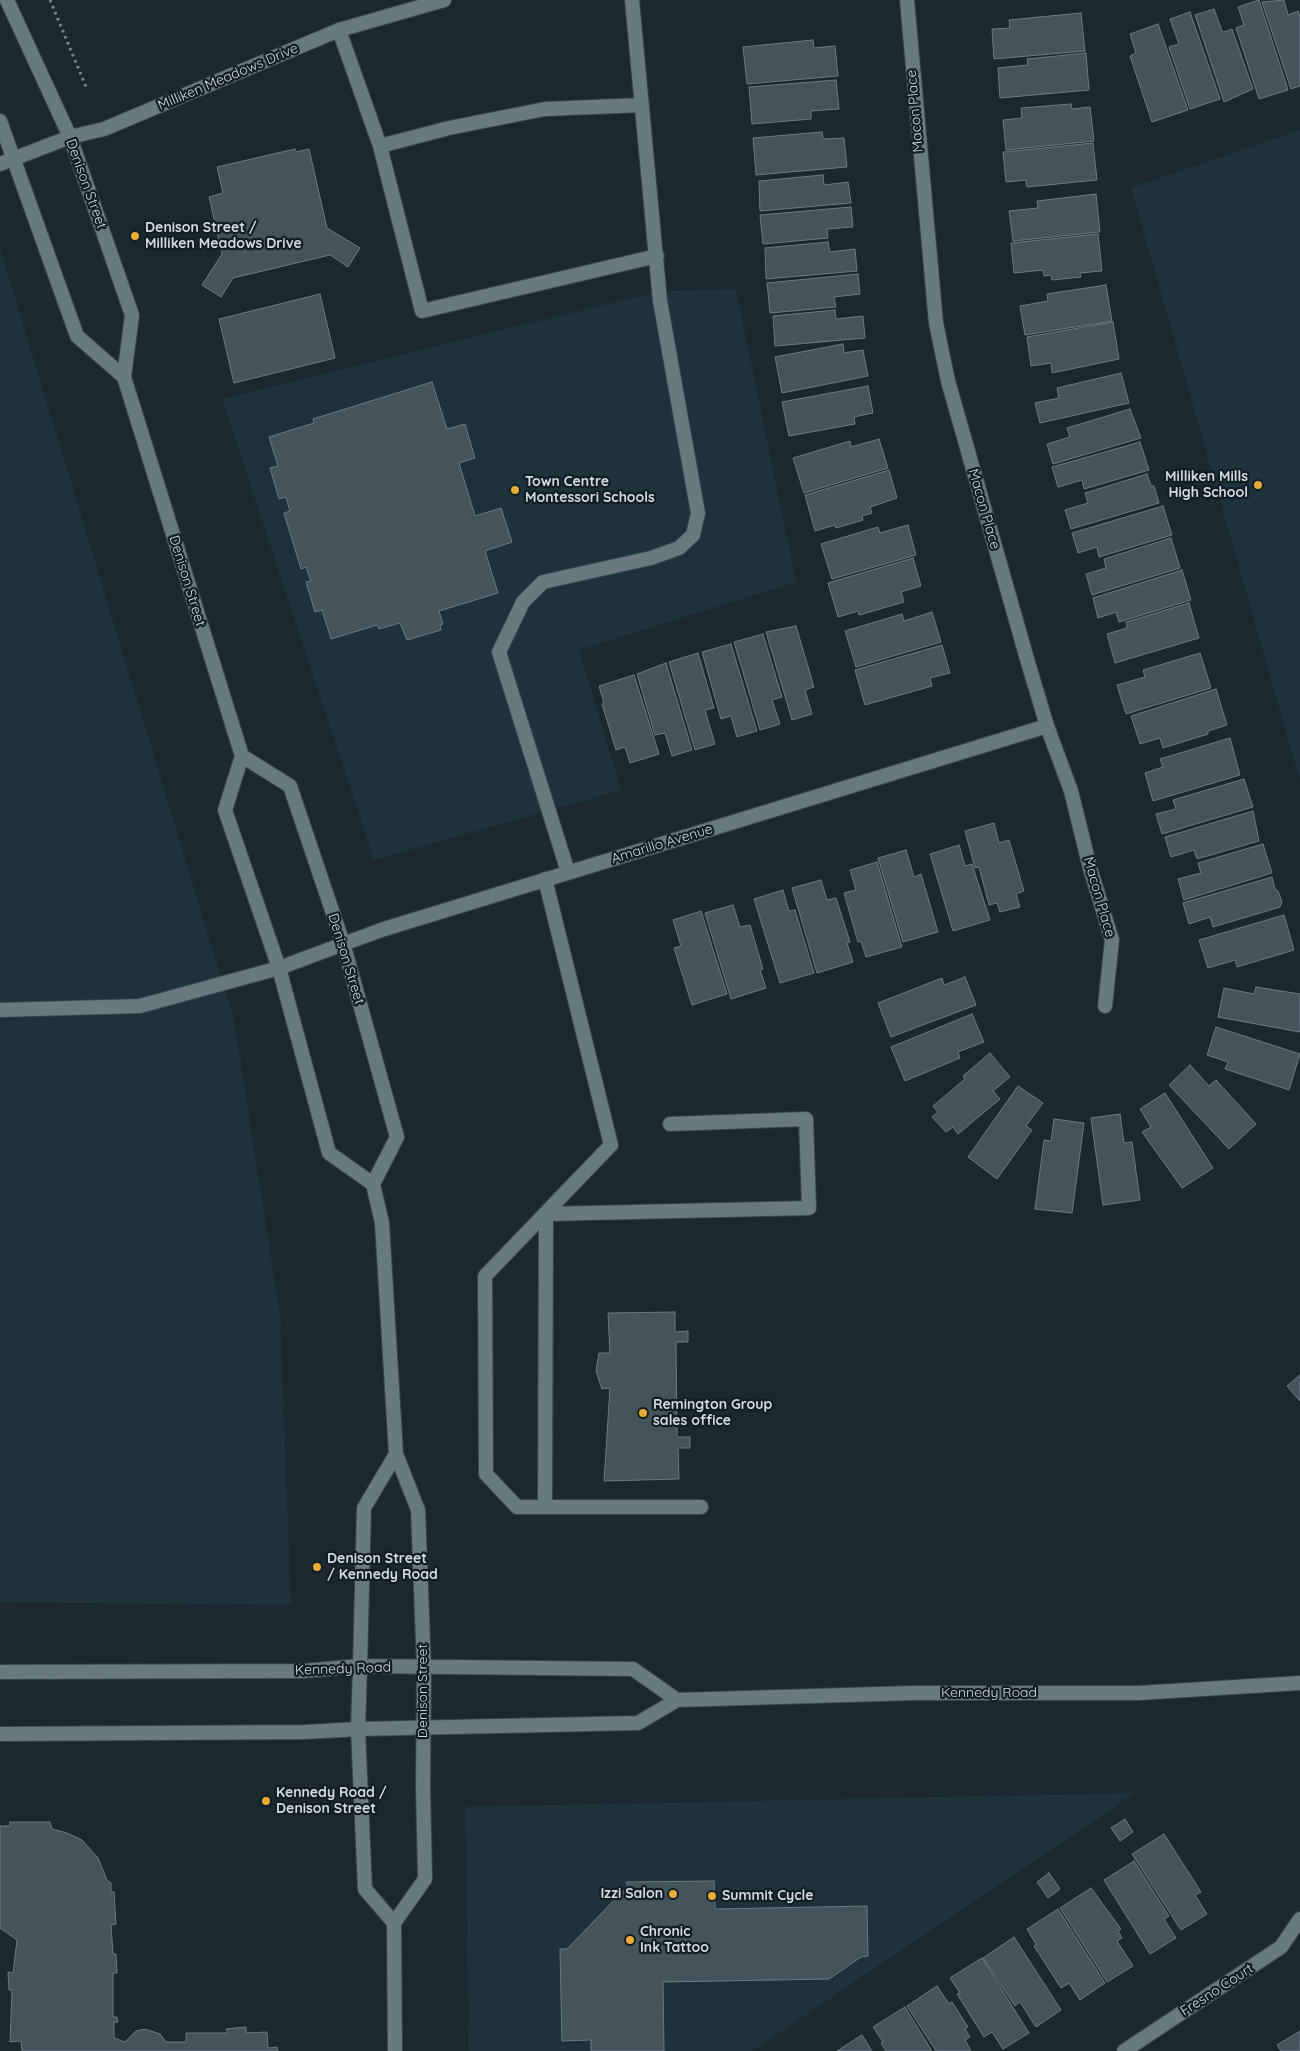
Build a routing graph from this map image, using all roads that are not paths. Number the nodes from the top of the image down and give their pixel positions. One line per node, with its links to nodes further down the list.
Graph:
1 (7, 0): 8 (main road, Denison Street)
2 (444, 0): 5 (main road, Milliken Meadows Drive)
3 (632, 0): 6 (main road)
4 (906, 0): 14 (main road, Macon Place)
5 (339, 30): 8 (main road, Milliken Meadows Drive); 9 (main road)
6 (642, 105): 9 (main road); 12 (main road)
7 (0, 121): 10 (main road)
8 (70, 137): 10 (main road, Milliken Meadows Drive); 13 (main road, Denison Street)
9 (380, 146): 12 (main road)
10 (14, 158): 11 (main road, Milliken Meadows Drive); 13 (main road)
11 (0, 164)
12 (657, 256): 16 (main road)
13 (124, 377): 15 (main road, Denison Street)
14 (1047, 726): 16 (main road, Amarillo Avenue); 20 (main road, Macon Place)
15 (242, 756): 18 (main road, Denison Street); 19 (main road)
16 (568, 872): 17 (main road, Amarillo Avenue)
17 (545, 879): 18 (main road, Amarillo Avenue); 24 (main road)
18 (343, 943): 19 (main road, Amarillo Avenue); 23 (main road, Denison Street)
19 (279, 968): 21 (main road, Amarillo Avenue); 23 (main road)
20 (1105, 1006)
21 (0, 1010)
22 (670, 1124): 24 (main road)
23 (373, 1184): 25 (main road, Denison Street)
24 (546, 1214): 26 (main road); 26 (main road)
25 (396, 1454): 28 (main road); 29 (main road, Denison Street)
26 (545, 1507): 27 (main road)
27 (700, 1507)
28 (360, 1666): 29 (main road, Kennedy Road); 30 (main road, Kennedy Road); 34 (main road)
29 (424, 1668): 32 (main road, Kennedy Road); 33 (main road, Denison Street)
30 (0, 1672)
31 (1300, 1683): 32 (main road, Kennedy Road)
32 (677, 1700): 33 (main road, Kennedy Road)
33 (424, 1727): 34 (main road, Kennedy Road); 37 (main road, Denison Street)
34 (358, 1729): 35 (main road, Kennedy Road); 37 (main road)
35 (0, 1734)
36 (1300, 1919): 39 (main road, Fresno Court)
37 (394, 1923): 38 (main road)
38 (395, 2051)
39 (1124, 2051)

